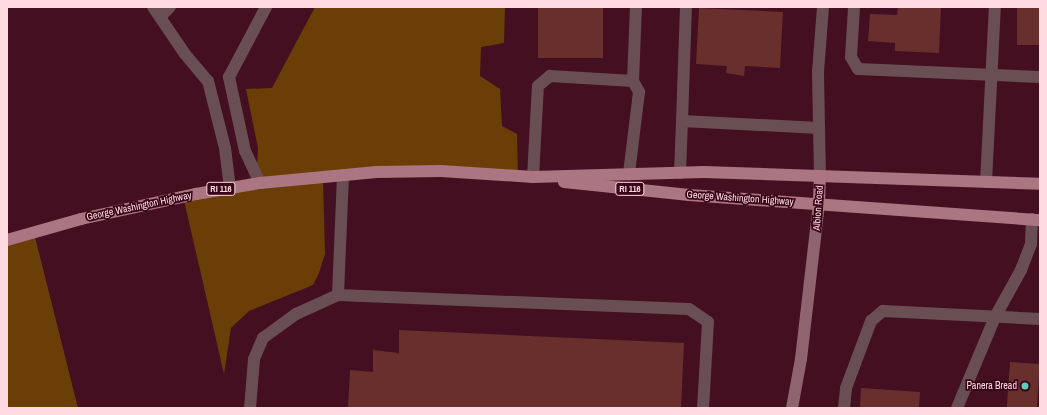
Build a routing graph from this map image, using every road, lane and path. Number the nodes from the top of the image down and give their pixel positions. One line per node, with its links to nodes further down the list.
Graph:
1 (170, 7): 8 (street)
2 (266, 7): 21 (street)
3 (636, 7): 11 (street)
4 (686, 7): 12 (street)
5 (823, 7): 13 (street, Albion Road)
6 (854, 7): 9 (street)
7 (995, 7): 9 (street)
8 (157, 12): 23 (street)
9 (991, 75): 10 (street); 20 (street)
10 (1040, 78)
11 (633, 81): 16 (street); 18 (street)
12 (682, 121): 13 (street); 15 (street)
13 (819, 128): 19 (street, Albion Road)
14 (441, 171): 17 (main road, George Washington Highway / RI 116); 18 (main road, George Washington Highway / RI 116); 24 (main road, George Washington Highway / RI 116)
15 (680, 173): 16 (main road, George Washington Highway / RI 116); 19 (main road, George Washington Highway / RI 116)
16 (629, 174): 18 (main road, George Washington Highway / RI 116)
17 (343, 175): 21 (main road, George Washington Highway / RI 116); 27 (street)
18 (532, 177)
19 (820, 178): 20 (main road, George Washington Highway / RI 116); 24 (main road, Albion Road)
20 (986, 182): 22 (main road, George Washington Highway / RI 116)
21 (260, 183): 23 (main road, George Washington Highway / RI 116)
22 (1040, 184)
23 (230, 188): 26 (main road, George Washington Highway / RI 116)
24 (819, 203): 25 (main road, George Washington Highway / RI 116); 32 (main road, Albion Road)
25 (1036, 220): 28 (street)
26 (7, 240)
27 (338, 295): 30 (street); 31 (street)
28 (995, 317): 29 (street); 33 (street); 34 (street)
29 (1040, 319)
30 (250, 408)
31 (703, 408)
32 (792, 408)
33 (844, 408)
34 (957, 408)

